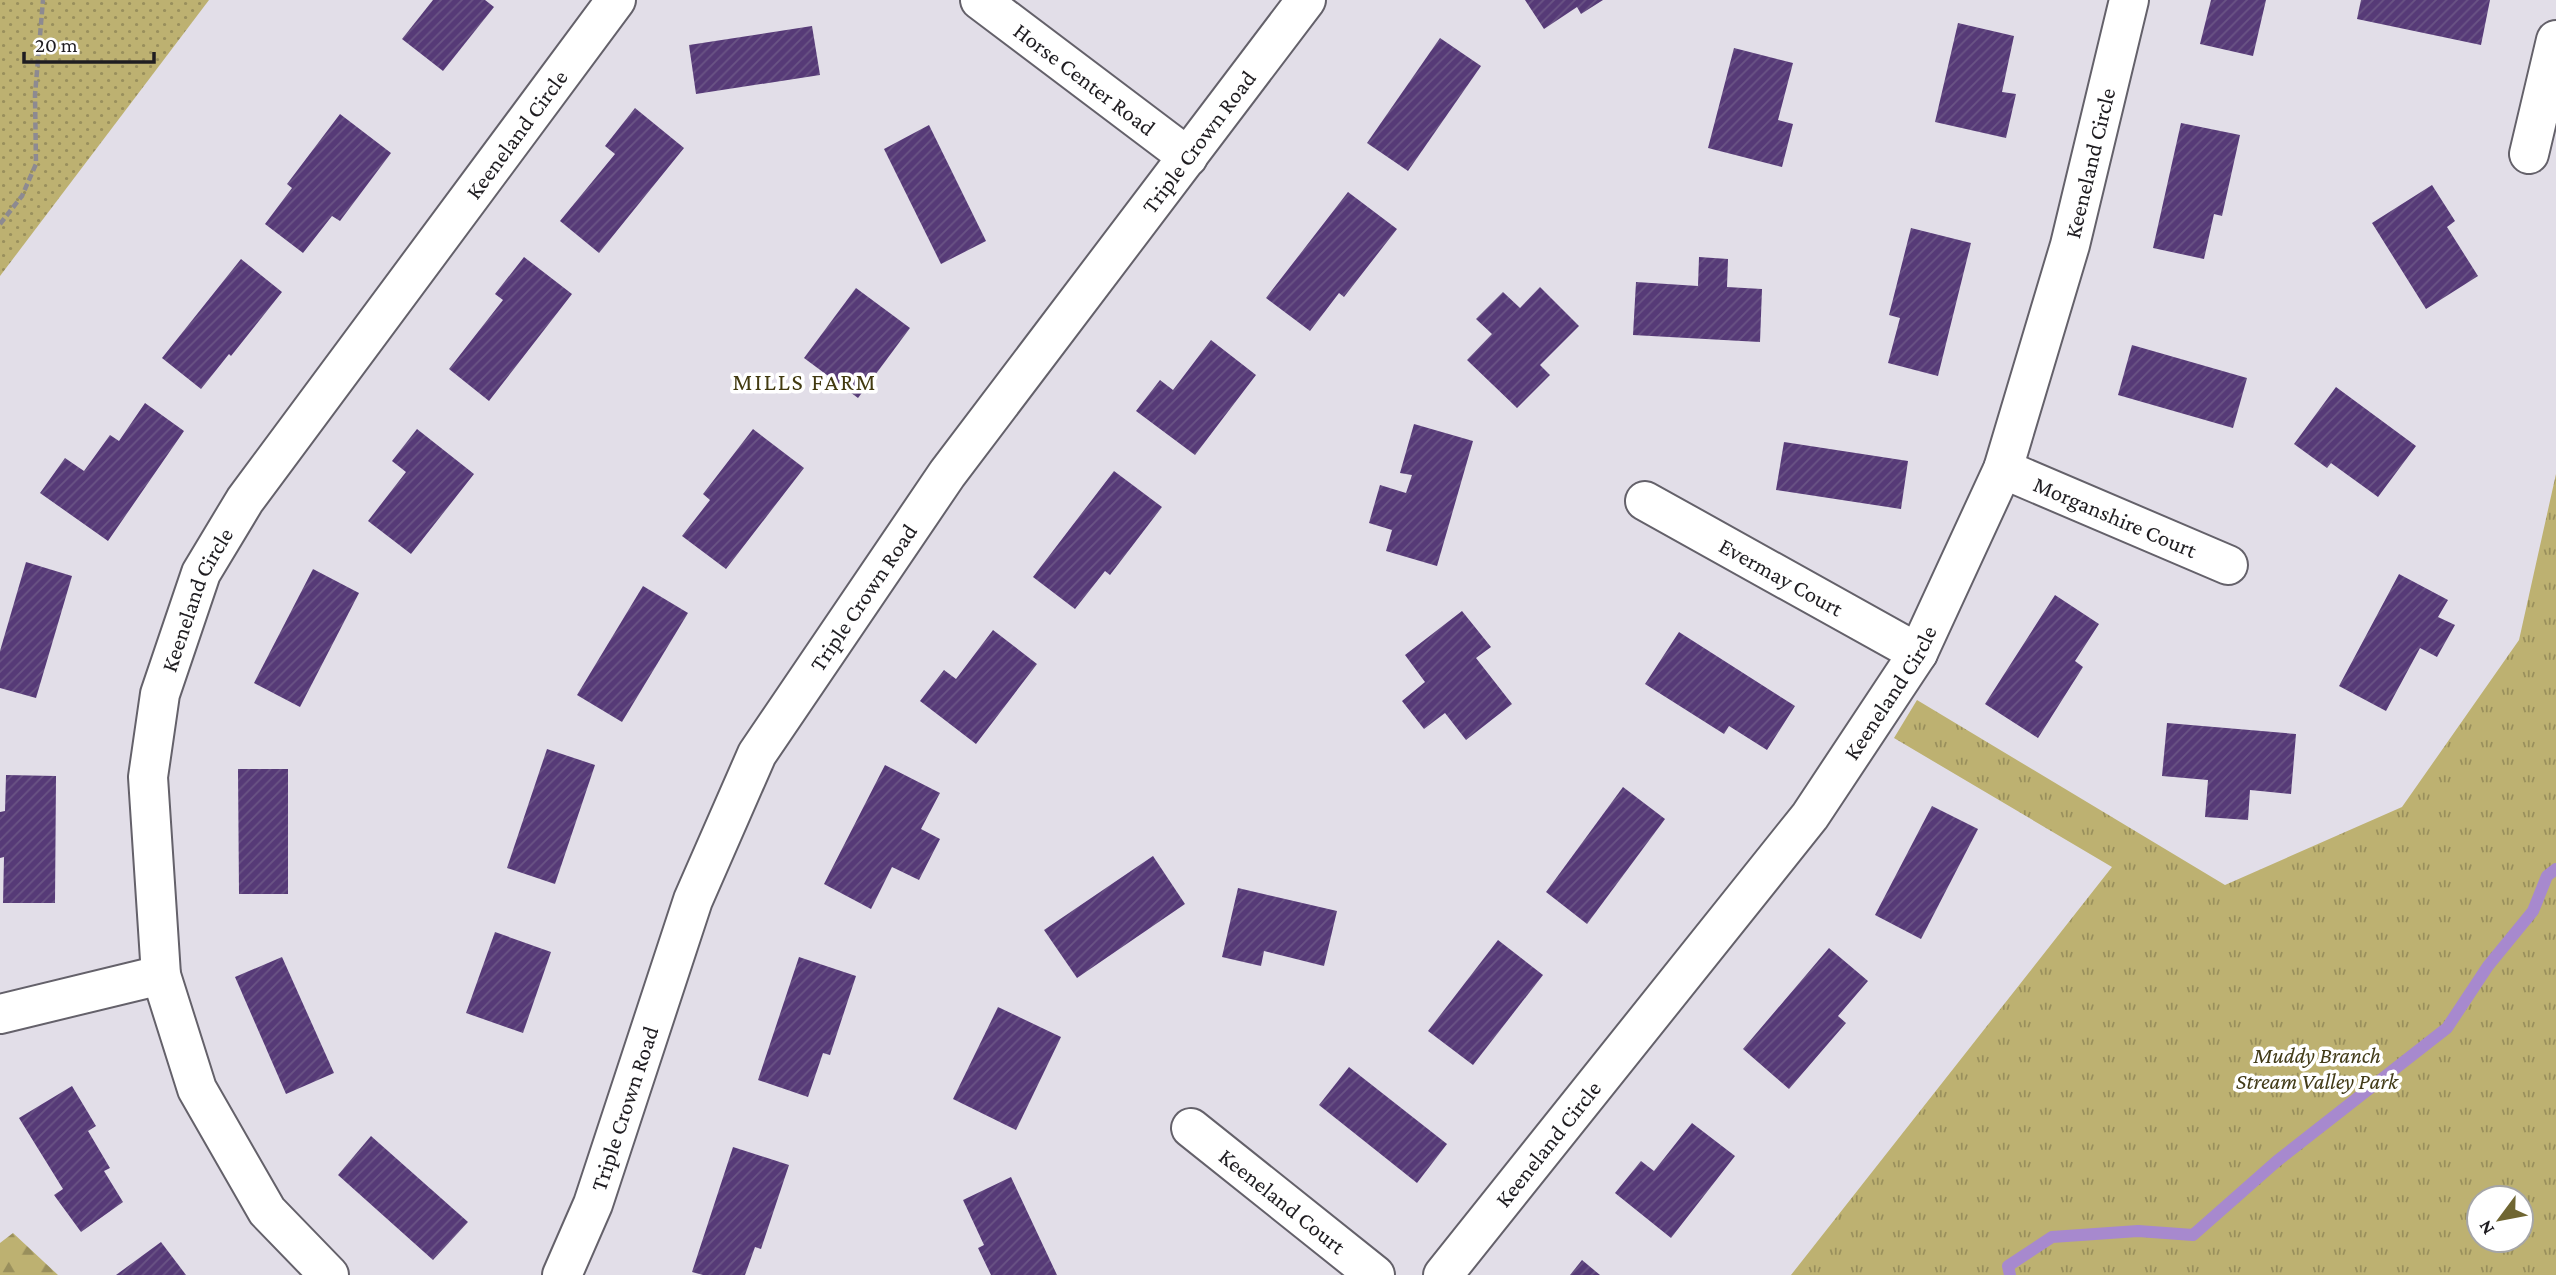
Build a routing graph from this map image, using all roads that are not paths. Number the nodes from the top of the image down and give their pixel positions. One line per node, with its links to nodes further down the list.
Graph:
1 (616, 0): 12 (street, Keeneland Circle)
2 (980, 0): 7 (street, Horse Center Road)
3 (1306, 0): 7 (street, Triple Crown Road)
4 (2129, 0): 8 (street, Keeneland Circle)
5 (2556, 40): 6 (street)
6 (2529, 154)
7 (1188, 157): 16 (street, Triple Crown Road)
8 (2003, 469): 10 (street, Morganshire Court); 11 (street, Keeneland Circle)
9 (1645, 501): 11 (street, Evermay Court)
10 (2228, 565)
11 (1918, 653): 18 (street, Keeneland Circle)
12 (161, 975): 13 (street); 15 (street, Keeneland Circle)
13 (0, 1014)
14 (1191, 1128): 17 (street, Keeneland Court)
15 (329, 1275)
16 (562, 1275)
17 (1374, 1275)
18 (1443, 1275)

